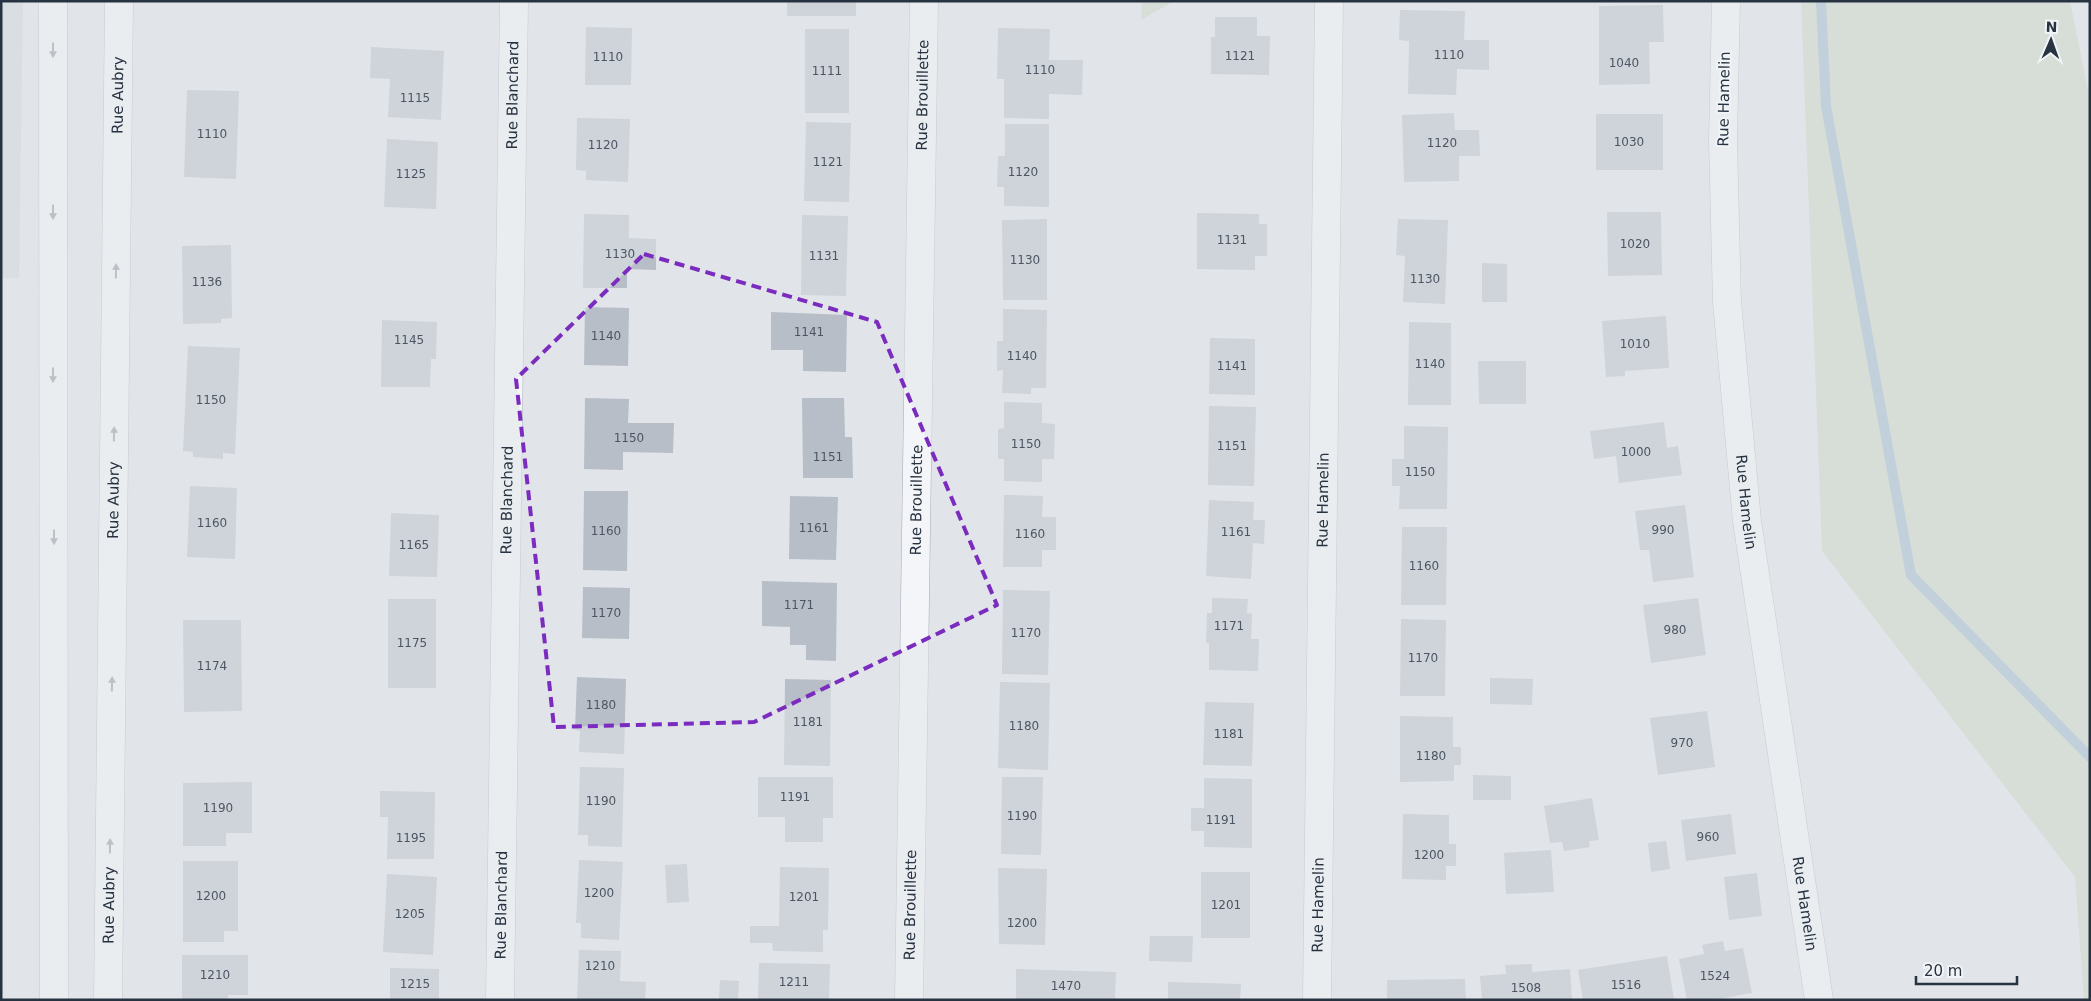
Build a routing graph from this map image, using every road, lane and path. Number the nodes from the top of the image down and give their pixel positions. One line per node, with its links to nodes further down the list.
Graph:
1 (53, 1): 7 (street, one-way to 7)
2 (119, 1): 8 (street, Rue Aubry, one-way to 2)
3 (514, 1): 9 (street, Rue Blanchard)
4 (924, 1): 10 (street, Rue Brouillette)
5 (1329, 1): 11 (street, Rue Hamelin)
6 (1726, 1): 12 (street, Rue Hamelin)
7 (54, 1000)
8 (108, 1000)
9 (500, 1000)
10 (909, 1000)
11 (1317, 1000)
12 (1819, 1000)

